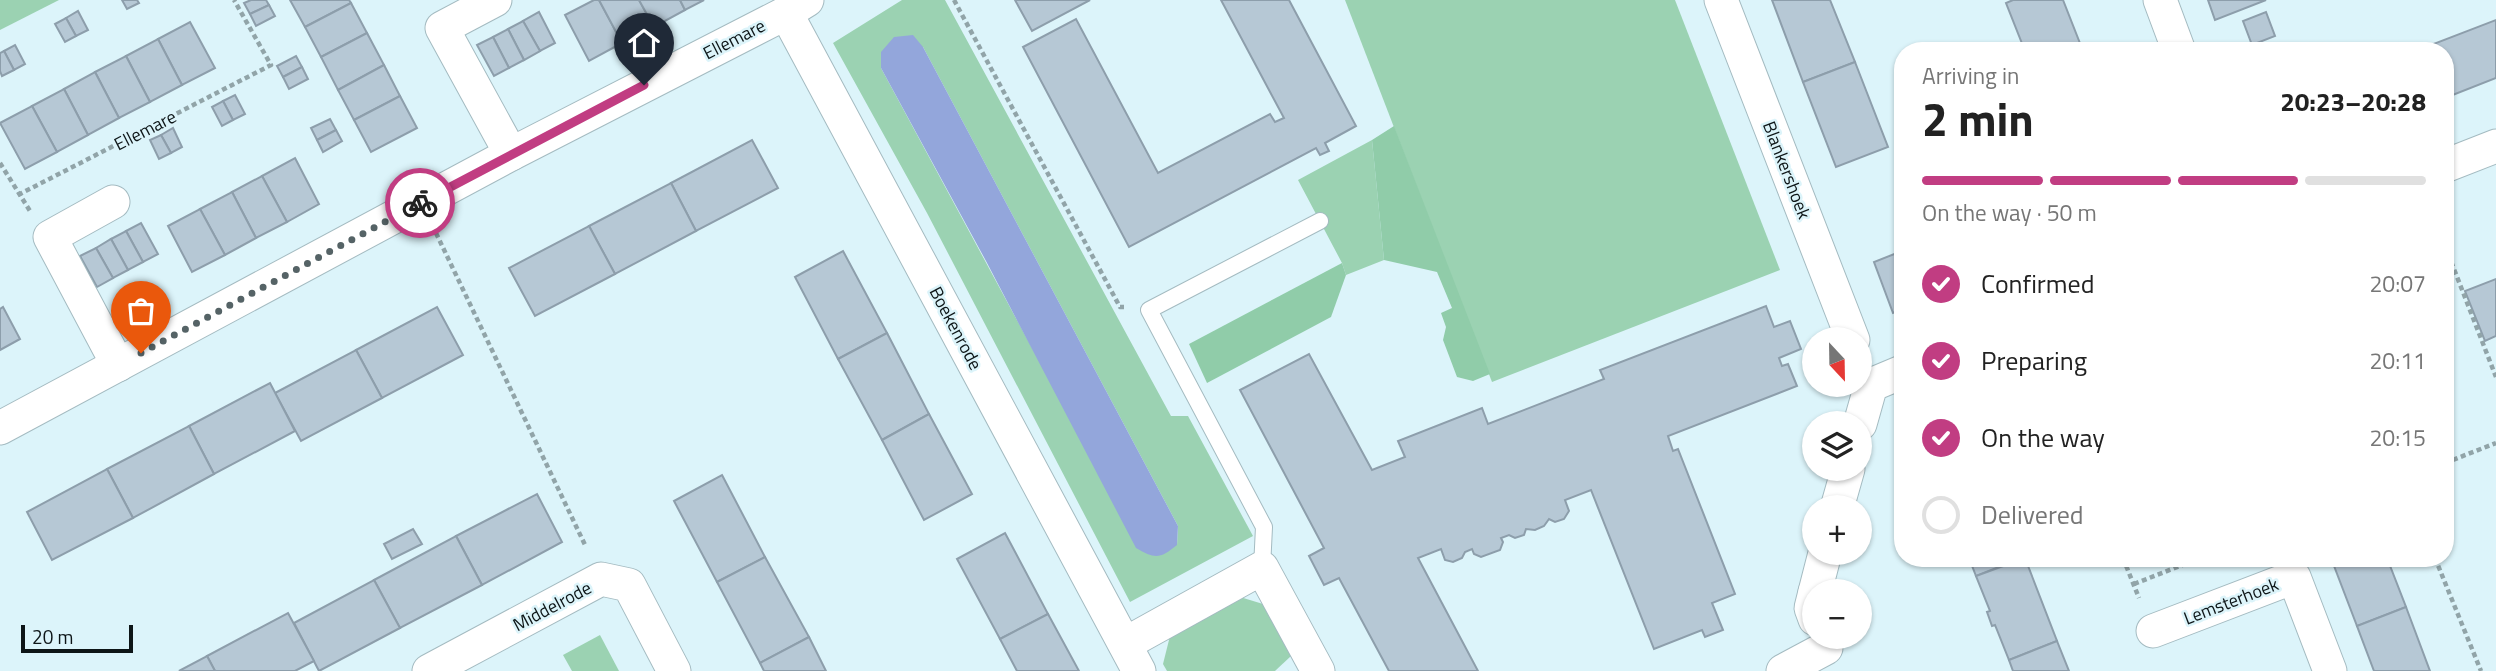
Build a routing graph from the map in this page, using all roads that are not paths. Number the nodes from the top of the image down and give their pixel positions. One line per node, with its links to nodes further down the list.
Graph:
1 (495, 0): 7 (street)
2 (1721, 0): 11 (street, Blankershoek)
3 (2160, 0): 5 (street)
4 (797, 6): 7 (street, Ellemare); 19 (street, Boekenrode)
5 (2176, 42)
6 (2496, 146): 8 (street)
7 (511, 154): 12 (street, Ellemare)
8 (2454, 162)
9 (113, 202): 12 (street)
10 (1320, 221): 16 (lane)
11 (1848, 327)
12 (118, 365): 15 (street, Ellemare)
13 (1872, 372): 14 (street)
14 (1894, 372)
15 (0, 428)
16 (1262, 568): 19 (street, Boekenrode); 22 (street)
17 (2153, 631): 24 (street, Lemsterhoek)
18 (1816, 649): 23 (street)
19 (1132, 657)
20 (429, 671): 21 (street, Middelrode)
21 (674, 671)
22 (1318, 671)
23 (1783, 671)
24 (2330, 671)

